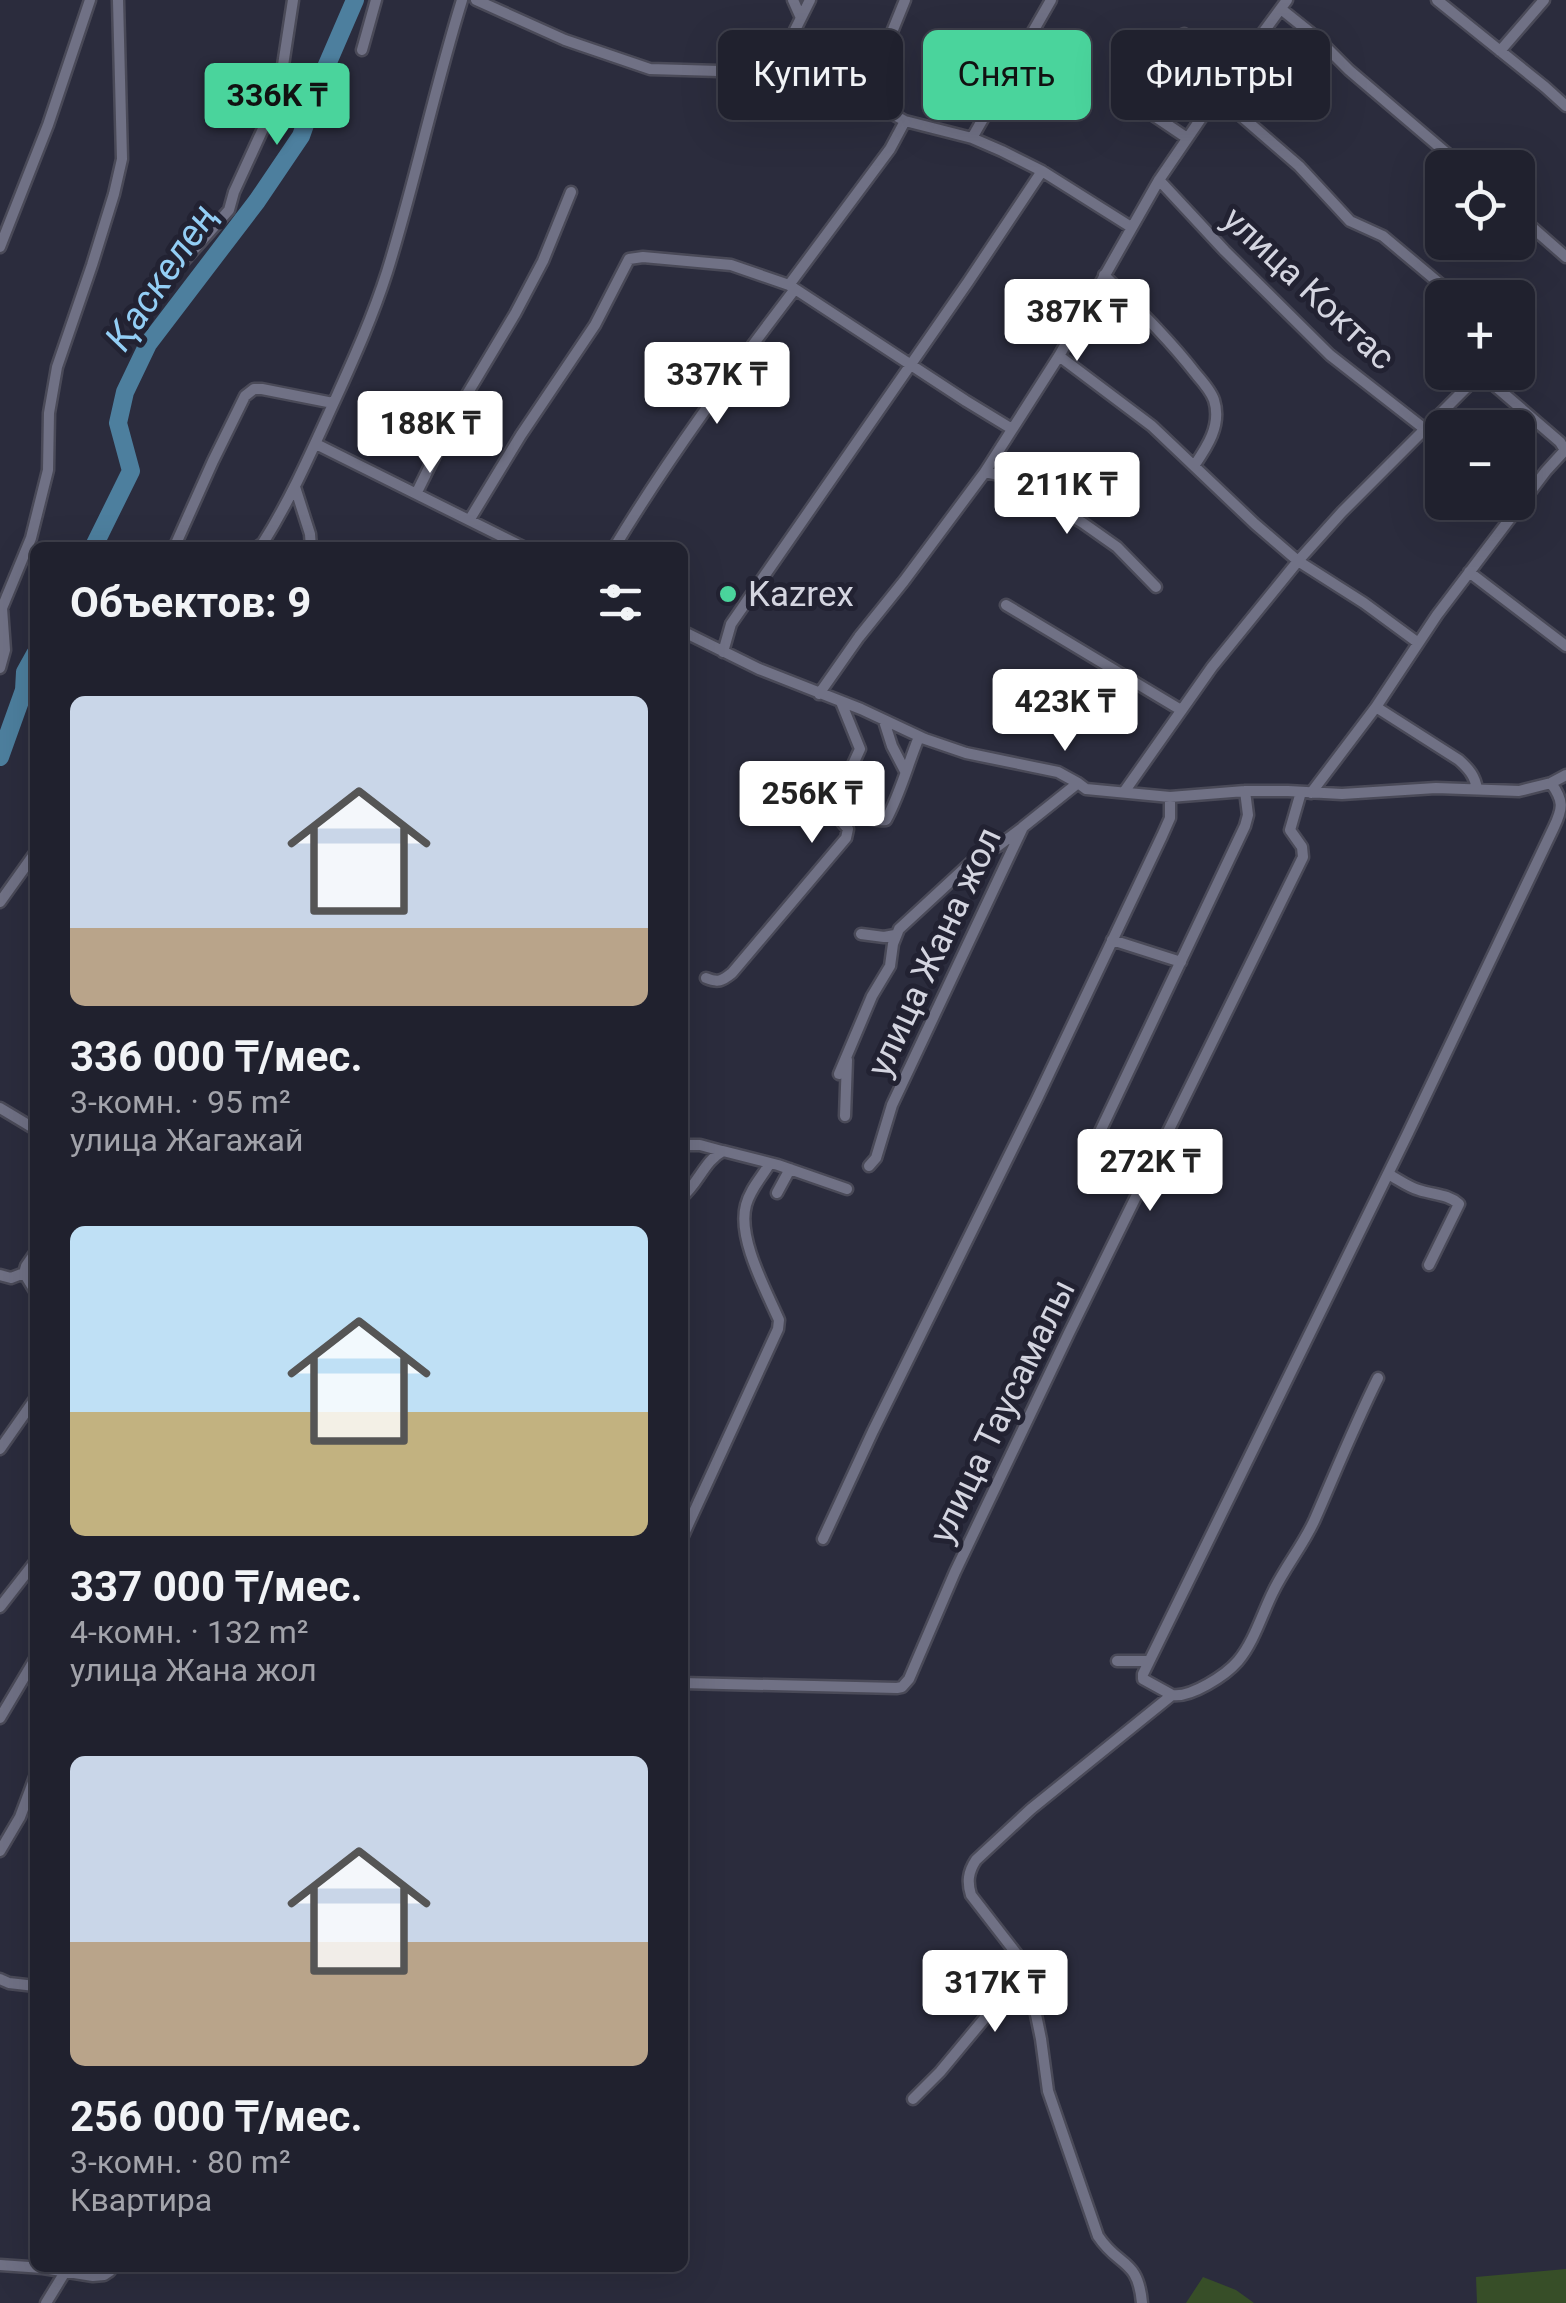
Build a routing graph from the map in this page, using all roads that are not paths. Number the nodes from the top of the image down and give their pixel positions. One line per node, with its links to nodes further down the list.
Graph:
1 (90, 0): 33 (street)
2 (118, 0): 69 (street)
3 (293, 0): 38 (street)
4 (376, 0): 18 (street)
5 (462, 0): 46 (street)
6 (476, 0): 20 (street)
7 (793, 0): 14 (street)
8 (810, 0): 14 (street)
9 (905, 0): 16 (street)
10 (1051, 0): 26 (street)
11 (1437, 0): 19 (street)
12 (1544, 0): 19 (street)
13 (1284, 4): 17 (street); 28 (street)
14 (801, 18): 15 (street)
15 (795, 30)
16 (893, 30)
17 (1265, 30)
18 (362, 50)
19 (1500, 52): 21 (street)
20 (718, 70)
21 (1566, 106)
22 (1160, 120): 27 (street)
23 (1200, 120): 27 (street)
24 (1245, 120): 40 (street)
25 (904, 121): 26 (street); 41 (street)
26 (972, 138): 29 (street)
27 (1187, 138): 30 (street)
28 (1443, 150)
29 (1042, 172): 34 (street); 43 (street)
30 (1159, 180): 34 (street); 49 (street, улица Коктас)
31 (570, 192): 58 (street)
32 (0, 212): 33 (street)
33 (13, 217): 36 (street)
34 (1131, 227): 39 (street)
35 (1535, 230): 37 (street)
36 (0, 247)
37 (1566, 257)
38 (182, 262)
39 (1104, 275): 42 (street); 54 (street)
40 (1435, 280)
41 (792, 287): 43 (street); 59 (street); 64 (street)
42 (1059, 356): 48 (street); 54 (street)
43 (911, 365): 48 (street); 73 (street)
44 (1464, 390): 47 (street)
45 (1501, 390): 52 (street)
46 (333, 403): 51 (street); 60 (street)
47 (1445, 410)
48 (1012, 429): 56 (street)
49 (1425, 429)
50 (1425, 431): 65 (street)
51 (316, 444): 57 (street); 58 (street)
52 (1565, 450): 53 (street)
53 (1554, 462): 55 (street); 66 (street)
54 (1194, 466): 65 (street)
55 (1566, 471)
56 (985, 472): 67 (street); 75 (street)
57 (295, 487): 61 (street); 62 (street)
58 (417, 492): 59 (street)
59 (470, 519): 63 (street)
60 (179, 542)
61 (263, 542)
62 (311, 542)
63 (514, 542)
64 (618, 542)
65 (1298, 561): 71 (street); 78 (street)
66 (1469, 572): 71 (street); 72 (street)
67 (1156, 587)
68 (1006, 605): 78 (street)
69 (1, 607): 74 (street)
70 (688, 634): 73 (street)
71 (1417, 642): 77 (street)
72 (1566, 646)
73 (723, 652): 75 (street)
74 (0, 668)
75 (820, 694): 76 (street)
76 (840, 701): 79 (street); 90 (street)
77 (1376, 707): 85 (street); 88 (street)
78 (1180, 710): 87 (street)
79 (884, 721): 80 (street); 81 (street)
80 (919, 737): 81 (street); 83 (street)
81 (906, 771): 90 (street)
82 (1566, 776): 84 (street)
83 (1078, 783): 87 (street); 91 (street, улица Жана жол)
84 (1551, 783): 85 (street); 110 (street)
85 (1477, 789): 88 (street)
86 (1244, 791): 88 (street); 89 (street); 97 (street)
87 (1124, 792): 89 (street)
88 (1306, 792): 129 (street, улица Таусамалы)
89 (1170, 796): 96 (street)
90 (837, 797): 98 (street)
91 (1023, 827): 95 (street); 108 (street, улица Жана жол)
92 (30, 860): 93 (street)
93 (0, 902)
94 (860, 934): 95 (street)
95 (891, 939): 99 (street)
96 (1112, 940): 97 (street); 123 (street)
97 (1182, 962): 104 (street)
98 (706, 978)
99 (846, 1054): 100 (street); 102 (street)
100 (840, 1074)
101 (0, 1108): 103 (street)
102 (846, 1116)
103 (30, 1126)
104 (1097, 1138)
105 (688, 1145): 106 (street)
106 (723, 1151): 107 (street); 112 (street)
107 (770, 1163): 109 (street); 122 (street)
108 (869, 1166)
109 (790, 1169): 111 (street); 113 (street)
110 (1388, 1174): 115 (street); 127 (street)
111 (848, 1189)
112 (688, 1192)
113 (777, 1193)
114 (30, 1260): 116 (street)
115 (1429, 1266)
116 (24, 1274): 117 (street); 118 (street)
117 (0, 1275)
118 (30, 1283)
119 (1378, 1378): 130 (street)
120 (30, 1406): 121 (street)
121 (0, 1449)
122 (688, 1525)
123 (823, 1539)
124 (30, 1568): 125 (street)
125 (0, 1607)
126 (1117, 1661): 127 (street)
127 (1149, 1662): 130 (street)
128 (30, 1667): 131 (street)
129 (688, 1683)
130 (1172, 1695): 134 (street)
131 (0, 1718)
132 (30, 1790): 133 (street)
133 (0, 1851)
134 (1012, 1948): 137 (street); 143 (street)
135 (0, 1979): 136 (street)
136 (30, 1986)
137 (913, 2099)
138 (0, 2265): 139 (street)
139 (30, 2268)
140 (65, 2272): 141 (street); 142 (street)
141 (110, 2272)
142 (46, 2303)
143 (1142, 2303)

